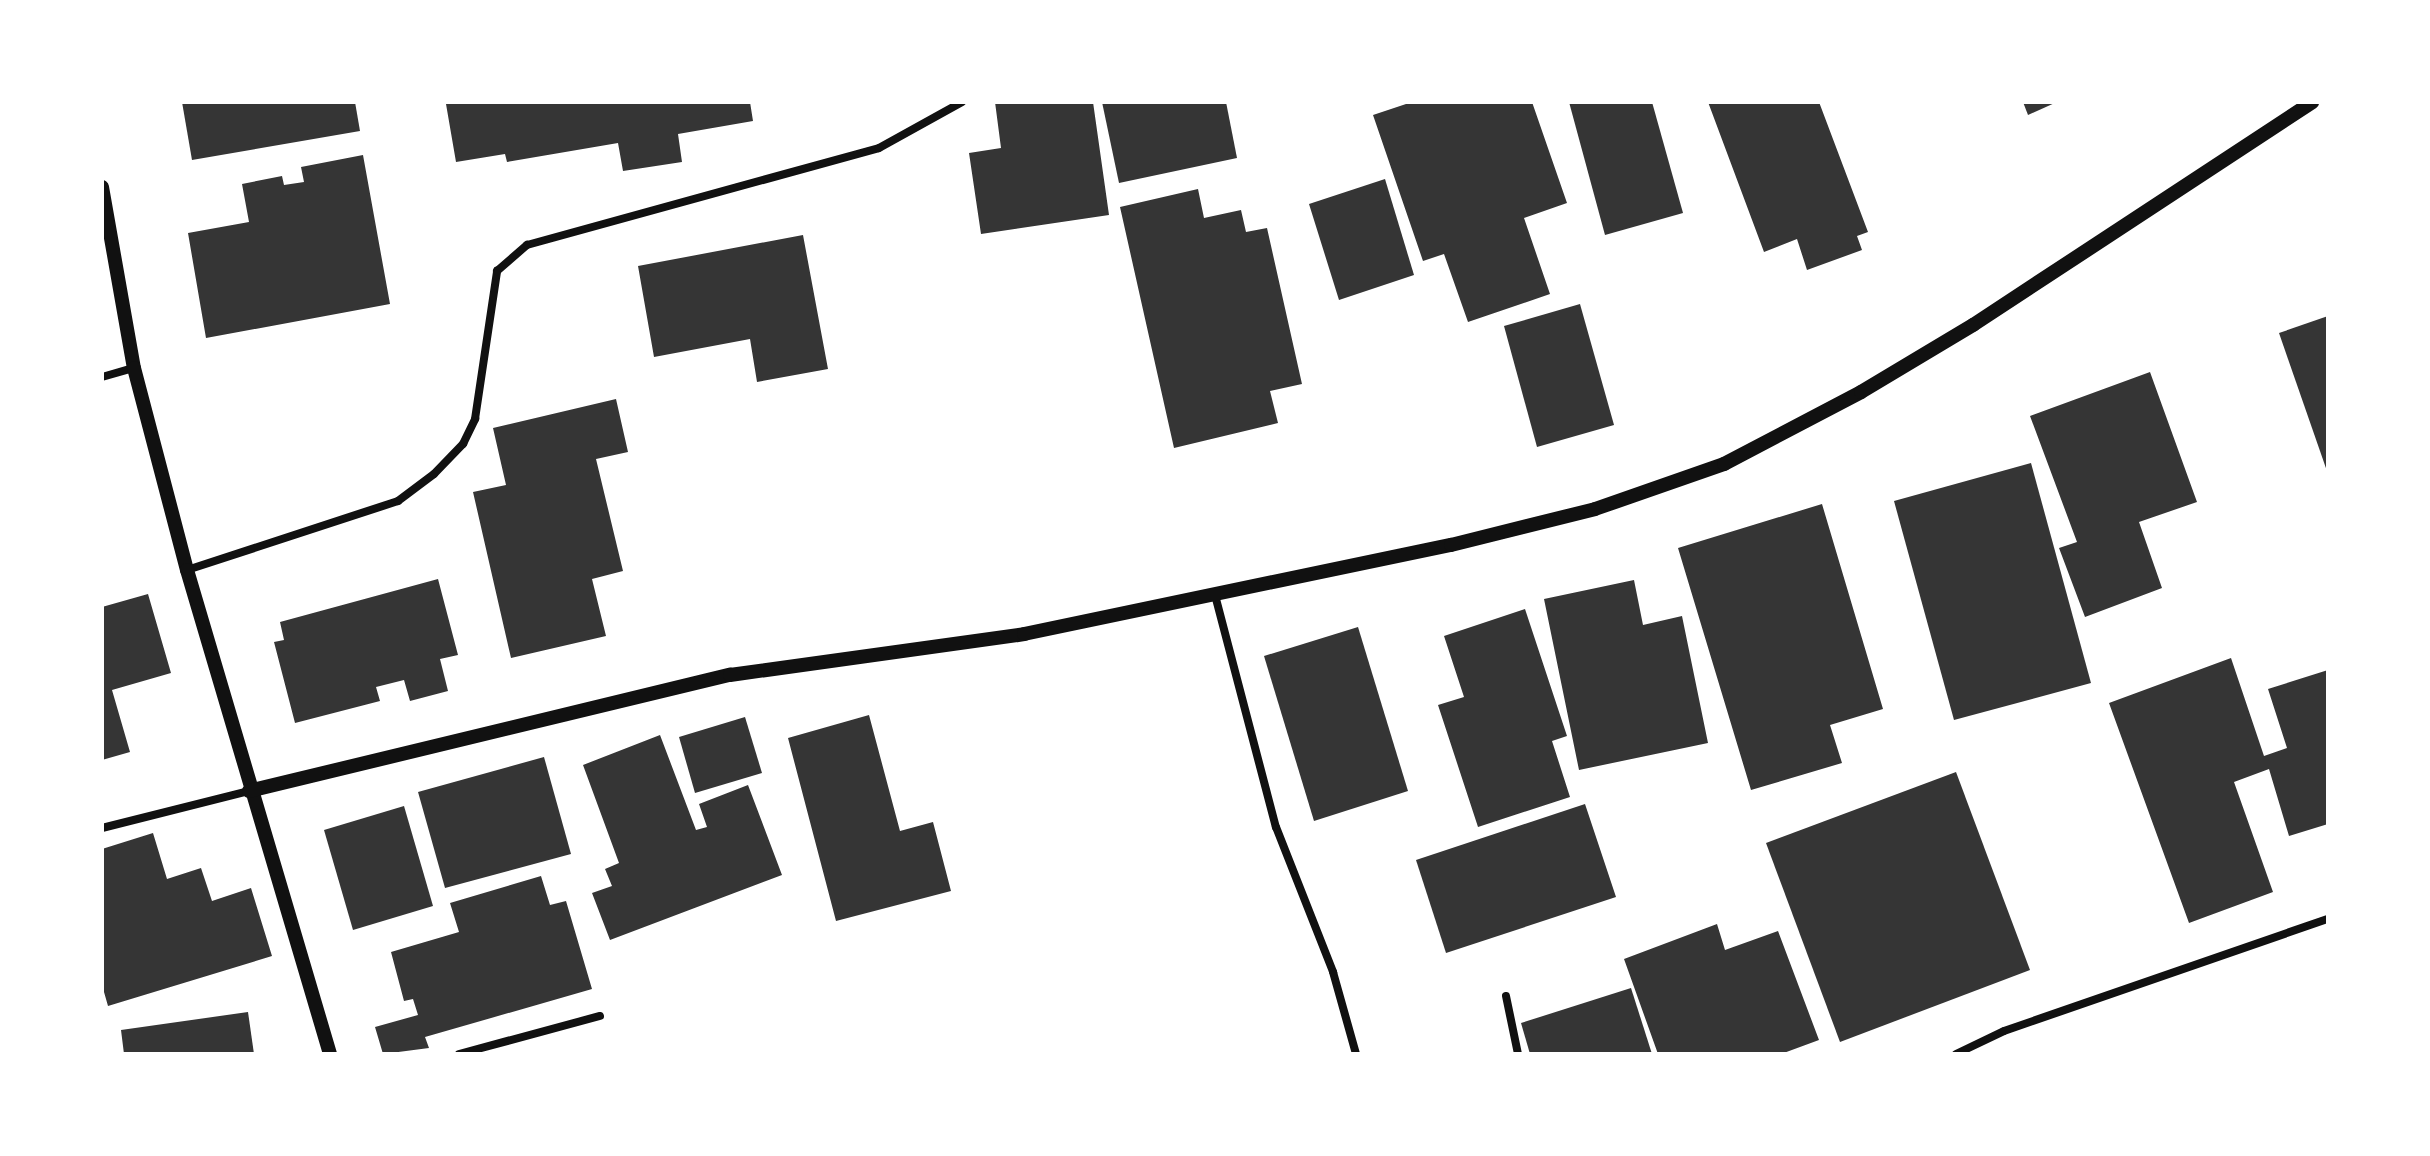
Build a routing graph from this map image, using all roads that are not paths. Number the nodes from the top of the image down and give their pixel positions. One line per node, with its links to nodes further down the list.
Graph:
1 (962, 102): 6 (street)
2 (2312, 102): 7 (street)
3 (102, 187): 4 (street)
4 (134, 368): 5 (street); 6 (street)
5 (102, 377)
6 (187, 570): 8 (street)
7 (1215, 595): 8 (street); 15 (street)
8 (249, 791): 9 (street); 13 (street)
9 (102, 828)
10 (2328, 919): 17 (street)
11 (1506, 996): 16 (street)
12 (600, 1016): 14 (street)
13 (330, 1054)
14 (459, 1054)
15 (1356, 1054)
16 (1518, 1054)
17 (1956, 1054)

